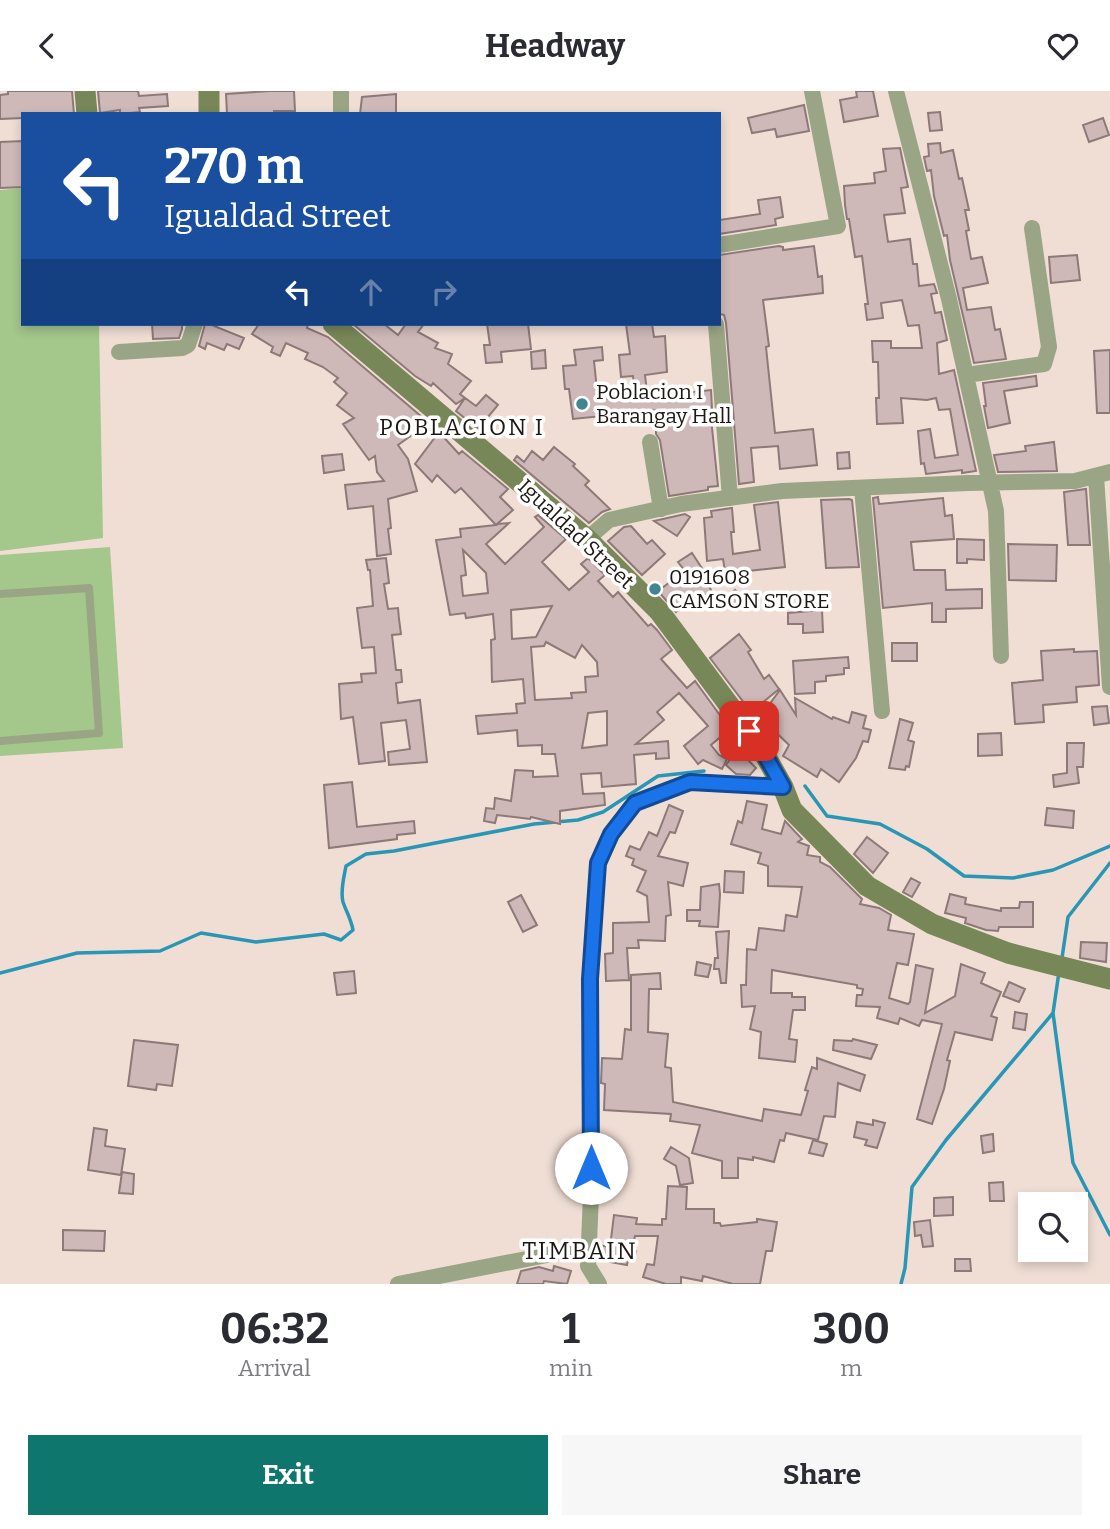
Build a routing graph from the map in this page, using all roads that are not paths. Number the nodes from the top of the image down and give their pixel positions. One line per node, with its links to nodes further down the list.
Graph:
1 (85, 91): 6 (street)
2 (209, 91): 7 (street)
3 (341, 91): 8 (street)
4 (812, 91): 10 (street)
5 (895, 91): 15 (street)
6 (87, 112)
7 (209, 112)
8 (341, 112)
9 (1032, 228): 15 (street)
10 (721, 245)
11 (194, 326): 14 (street)
12 (337, 326): 22 (street, Igualdad Street)
13 (716, 326): 20 (street)
14 (119, 352)
15 (966, 375): 18 (street)
16 (650, 442): 21 (street)
17 (1103, 474): 18 (street); 23 (street)
18 (988, 482): 19 (street); 25 (street)
19 (862, 488): 20 (street); 27 (street)
20 (730, 498): 21 (street)
21 (661, 509): 22 (street)
22 (587, 539): 29 (street, Igualdad Street)
23 (1106, 570): 26 (street)
24 (0, 594): 28 (lane)
25 (1001, 656)
26 (1110, 687)
27 (882, 711)
28 (0, 741)
29 (783, 787): 30 (street, Igualdad Street); 31 (street)
30 (1110, 979)
31 (589, 1247): 32 (street); 33 (street)
32 (398, 1284)
33 (599, 1284)

